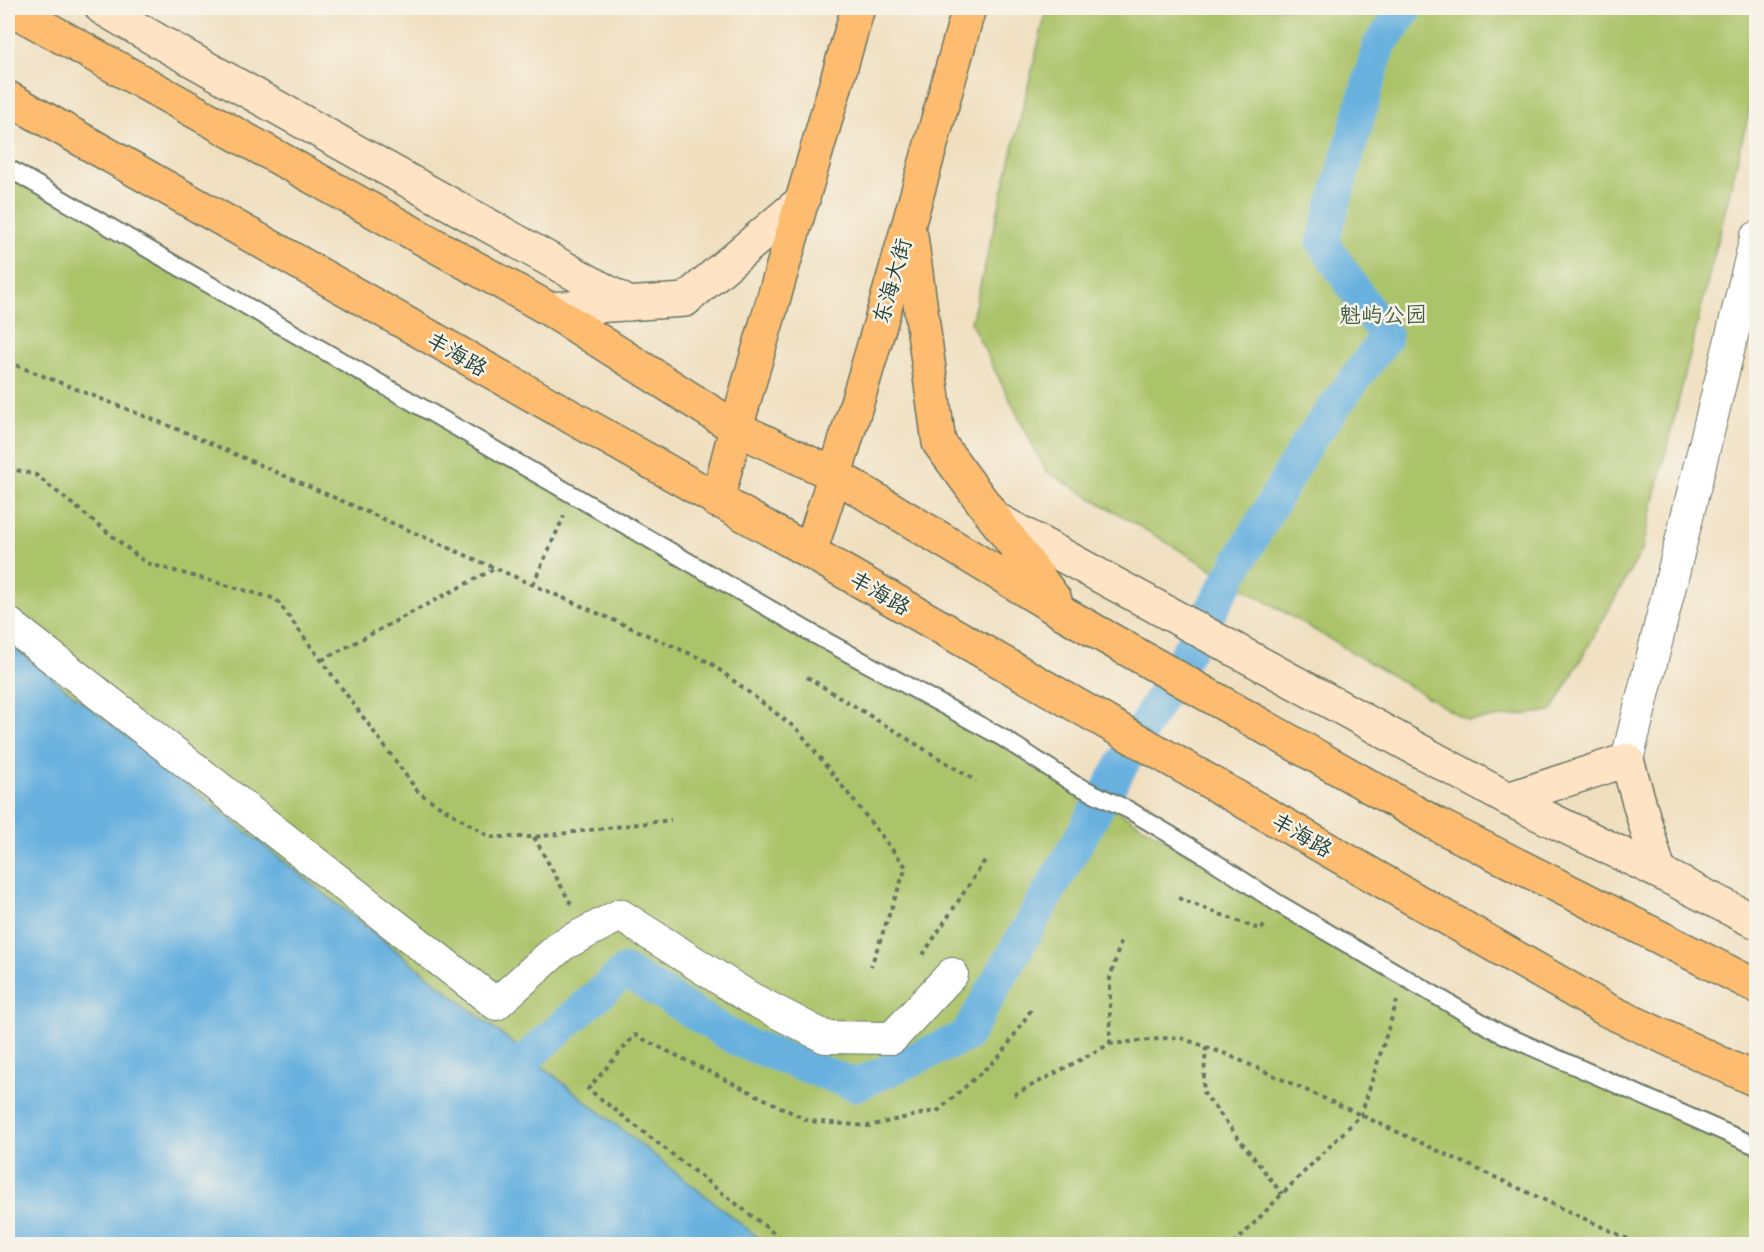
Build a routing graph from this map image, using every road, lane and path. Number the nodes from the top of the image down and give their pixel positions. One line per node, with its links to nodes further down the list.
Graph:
1 (10, 8): 13 (main road)
2 (102, 8): 6 (street)
3 (150, 8): 6 (street)
4 (858, 8): 9 (main road)
5 (969, 8): 10 (main road, 东海大街)
6 (160, 42): 12 (street)
7 (8, 98): 19 (main road, 丰海路)
8 (8, 168): 18 (lane)
9 (803, 200): 12 (street); 15 (main road)
10 (909, 224): 17 (main road, 东海大街); 20 (main road)
11 (1756, 238): 28 (street)
12 (629, 304): 13 (street)
13 (549, 309): 15 (main road)
14 (8, 362): 22 (path)
15 (736, 428): 17 (main road); 19 (main road)
16 (8, 468): 26 (path)
17 (835, 475): 21 (main road, 东海大街); 24 (main road)
18 (574, 495): 23 (path); 36 (lane)
19 (717, 501): 21 (main road, 丰海路)
20 (994, 518): 24 (main road); 30 (street)
21 (810, 552): 47 (main road, 丰海路)
22 (494, 569): 23 (path); 26 (path)
23 (533, 584): 40 (path)
24 (1065, 614): 43 (main road)
25 (8, 623): 38 (street)
26 (322, 660): 32 (path)
27 (807, 677): 29 (path)
28 (1627, 759): 30 (street); 34 (street)
29 (976, 781)
30 (1508, 799): 34 (street)
31 (671, 820): 32 (path)
32 (534, 837): 38 (path)
33 (986, 859): 41 (path)
34 (1659, 872): 37 (street)
35 (1178, 898): 36 (path)
36 (1279, 904): 42 (lane)
37 (1756, 922)
38 (587, 932): 41 (street)
39 (1121, 941): 45 (path)
40 (871, 966)
41 (952, 974)
42 (1405, 978): 49 (path); 50 (lane)
43 (1756, 986)
44 (1031, 1010): 52 (path)
45 (1110, 1044): 46 (path); 48 (path)
46 (1206, 1047): 49 (path); 51 (path)
47 (1756, 1080)
48 (1014, 1095)
49 (1361, 1115): 51 (path); 54 (path)
50 (1756, 1146)
51 (1282, 1194): 53 (path)
52 (788, 1245)
53 (1234, 1245)
54 (1639, 1245)

